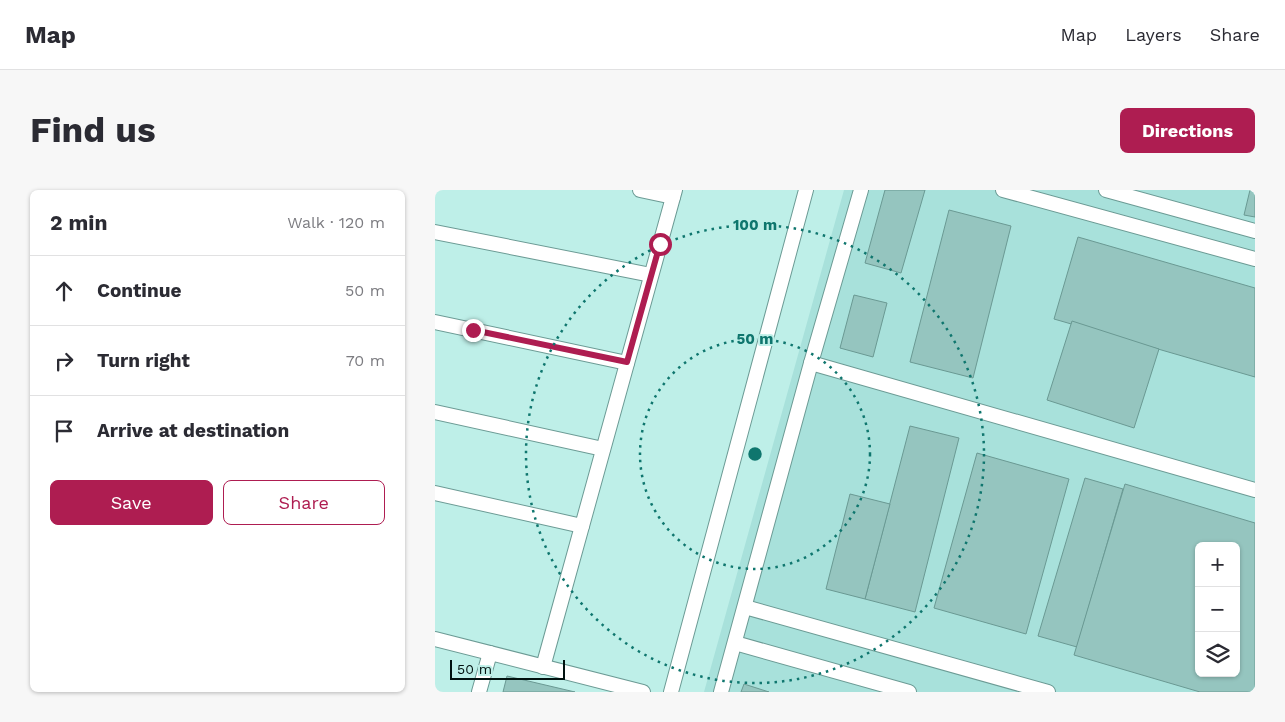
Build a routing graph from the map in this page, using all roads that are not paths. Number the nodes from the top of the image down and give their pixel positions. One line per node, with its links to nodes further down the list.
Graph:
1 (640, 190): 6 (street)
2 (807, 190): 26 (street)
3 (861, 190): 13 (street)
4 (1003, 190): 9 (street)
5 (1106, 190): 7 (street)
6 (673, 193): 10 (street)
7 (1255, 231)
8 (435, 232): 10 (street)
9 (1255, 259)
10 (651, 275): 12 (street)
11 (435, 322): 12 (street)
12 (627, 362): 15 (street)
13 (811, 363): 16 (street); 19 (street)
14 (435, 412): 15 (street)
15 (603, 449): 18 (street)
16 (1255, 490)
17 (435, 494): 18 (street)
18 (582, 526): 23 (street)
19 (745, 607): 21 (street); 29 (street)
20 (435, 639): 22 (street)
21 (735, 643): 27 (street); 28 (street)
22 (490, 653): 23 (street); 24 (street)
23 (543, 667): 25 (street)
24 (479, 692)
25 (643, 692)
26 (671, 692)
27 (721, 692)
28 (909, 692)
29 (1047, 692)

